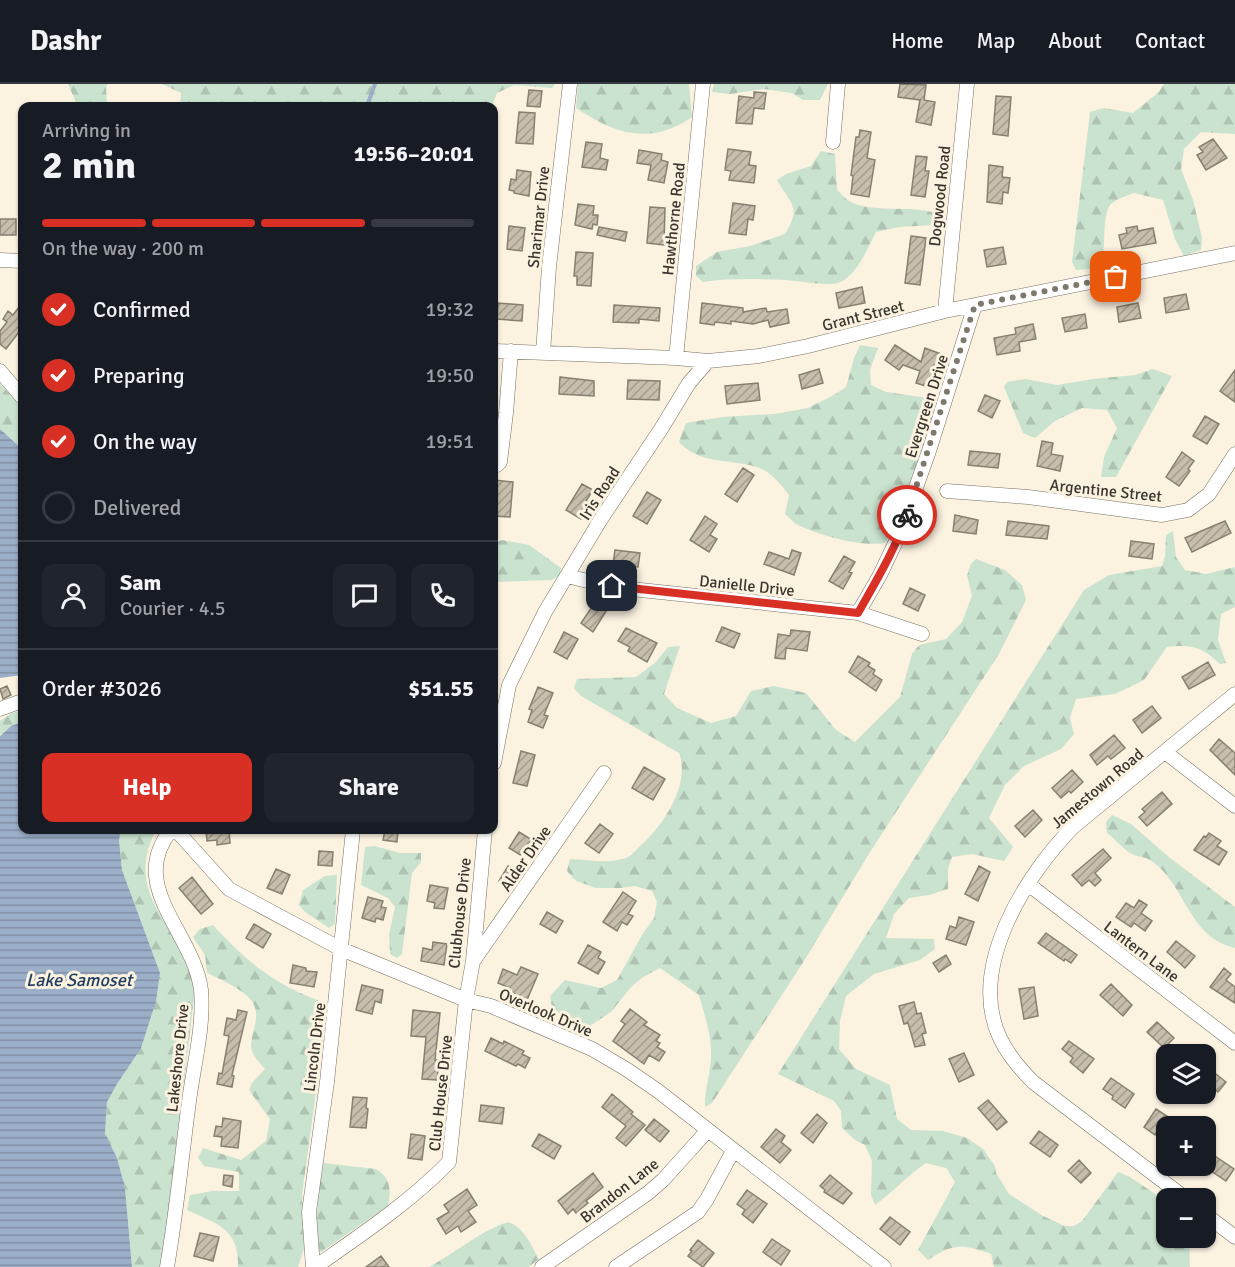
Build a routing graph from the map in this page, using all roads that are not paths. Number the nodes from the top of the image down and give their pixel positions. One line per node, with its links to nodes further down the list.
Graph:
1 (570, 84): 13 (street, Sharimar Drive)
2 (703, 84): 14 (street, Hawthorne Road)
3 (838, 84): 5 (street)
4 (968, 84): 10 (street, Dogwood Road)
5 (833, 142)
6 (1235, 254): 9 (street, Grant Street)
7 (0, 260): 8 (street)
8 (18, 261)
9 (975, 305): 10 (street, Grant Street); 23 (street, Evergreen Drive)
10 (945, 311): 15 (street, Grant Street)
11 (498, 351): 12 (street, Grant Street)
12 (511, 351): 13 (street, Grant Street); 18 (street)
13 (543, 353): 14 (street, Grant Street)
14 (676, 358): 15 (street, Grant Street)
15 (708, 361): 22 (street, Iris Road)
16 (0, 371): 17 (street)
17 (18, 392)
18 (500, 413): 20 (street)
19 (1235, 454): 21 (street, Argentine Street)
20 (498, 464)
21 (947, 491)
22 (567, 576): 23 (street, Danielle Drive); 28 (street, Iris Road)
23 (858, 613): 24 (street, Danielle Drive)
24 (922, 634)
25 (1235, 694): 29 (street, Jamestown Road)
26 (18, 702): 27 (street)
27 (0, 709)
28 (498, 742)
29 (1166, 752): 31 (street); 36 (street, Jamestown Road)
30 (604, 773): 38 (street, Alder Drive)
31 (1235, 806)
32 (167, 834): 46 (street, Lakeshore Drive)
33 (180, 834): 37 (street, Overlook Drive)
34 (353, 834): 37 (street, Lincoln Drive)
35 (486, 834): 38 (street, Clubhouse Drive)
36 (1028, 884): 40 (street, Lantern Lane); 43 (street, Jamestown Road)
37 (341, 949): 39 (street, Overlook Drive); 47 (street, Lincoln Drive)
38 (473, 961): 39 (street, Clubhouse Drive)
39 (466, 1000): 41 (street, Overlook Drive); 47 (street, Club House Drive)
40 (1235, 1043)
41 (708, 1130): 42 (street, Overlook Drive); 48 (street, Brandon Lane)
42 (733, 1151): 49 (street); 50 (street, Overlook Drive)
43 (1172, 1188)
44 (1216, 1223): 45 (street)
45 (1235, 1237)
46 (167, 1267)
47 (314, 1267)
48 (542, 1267)
49 (616, 1267)
50 (884, 1267)

